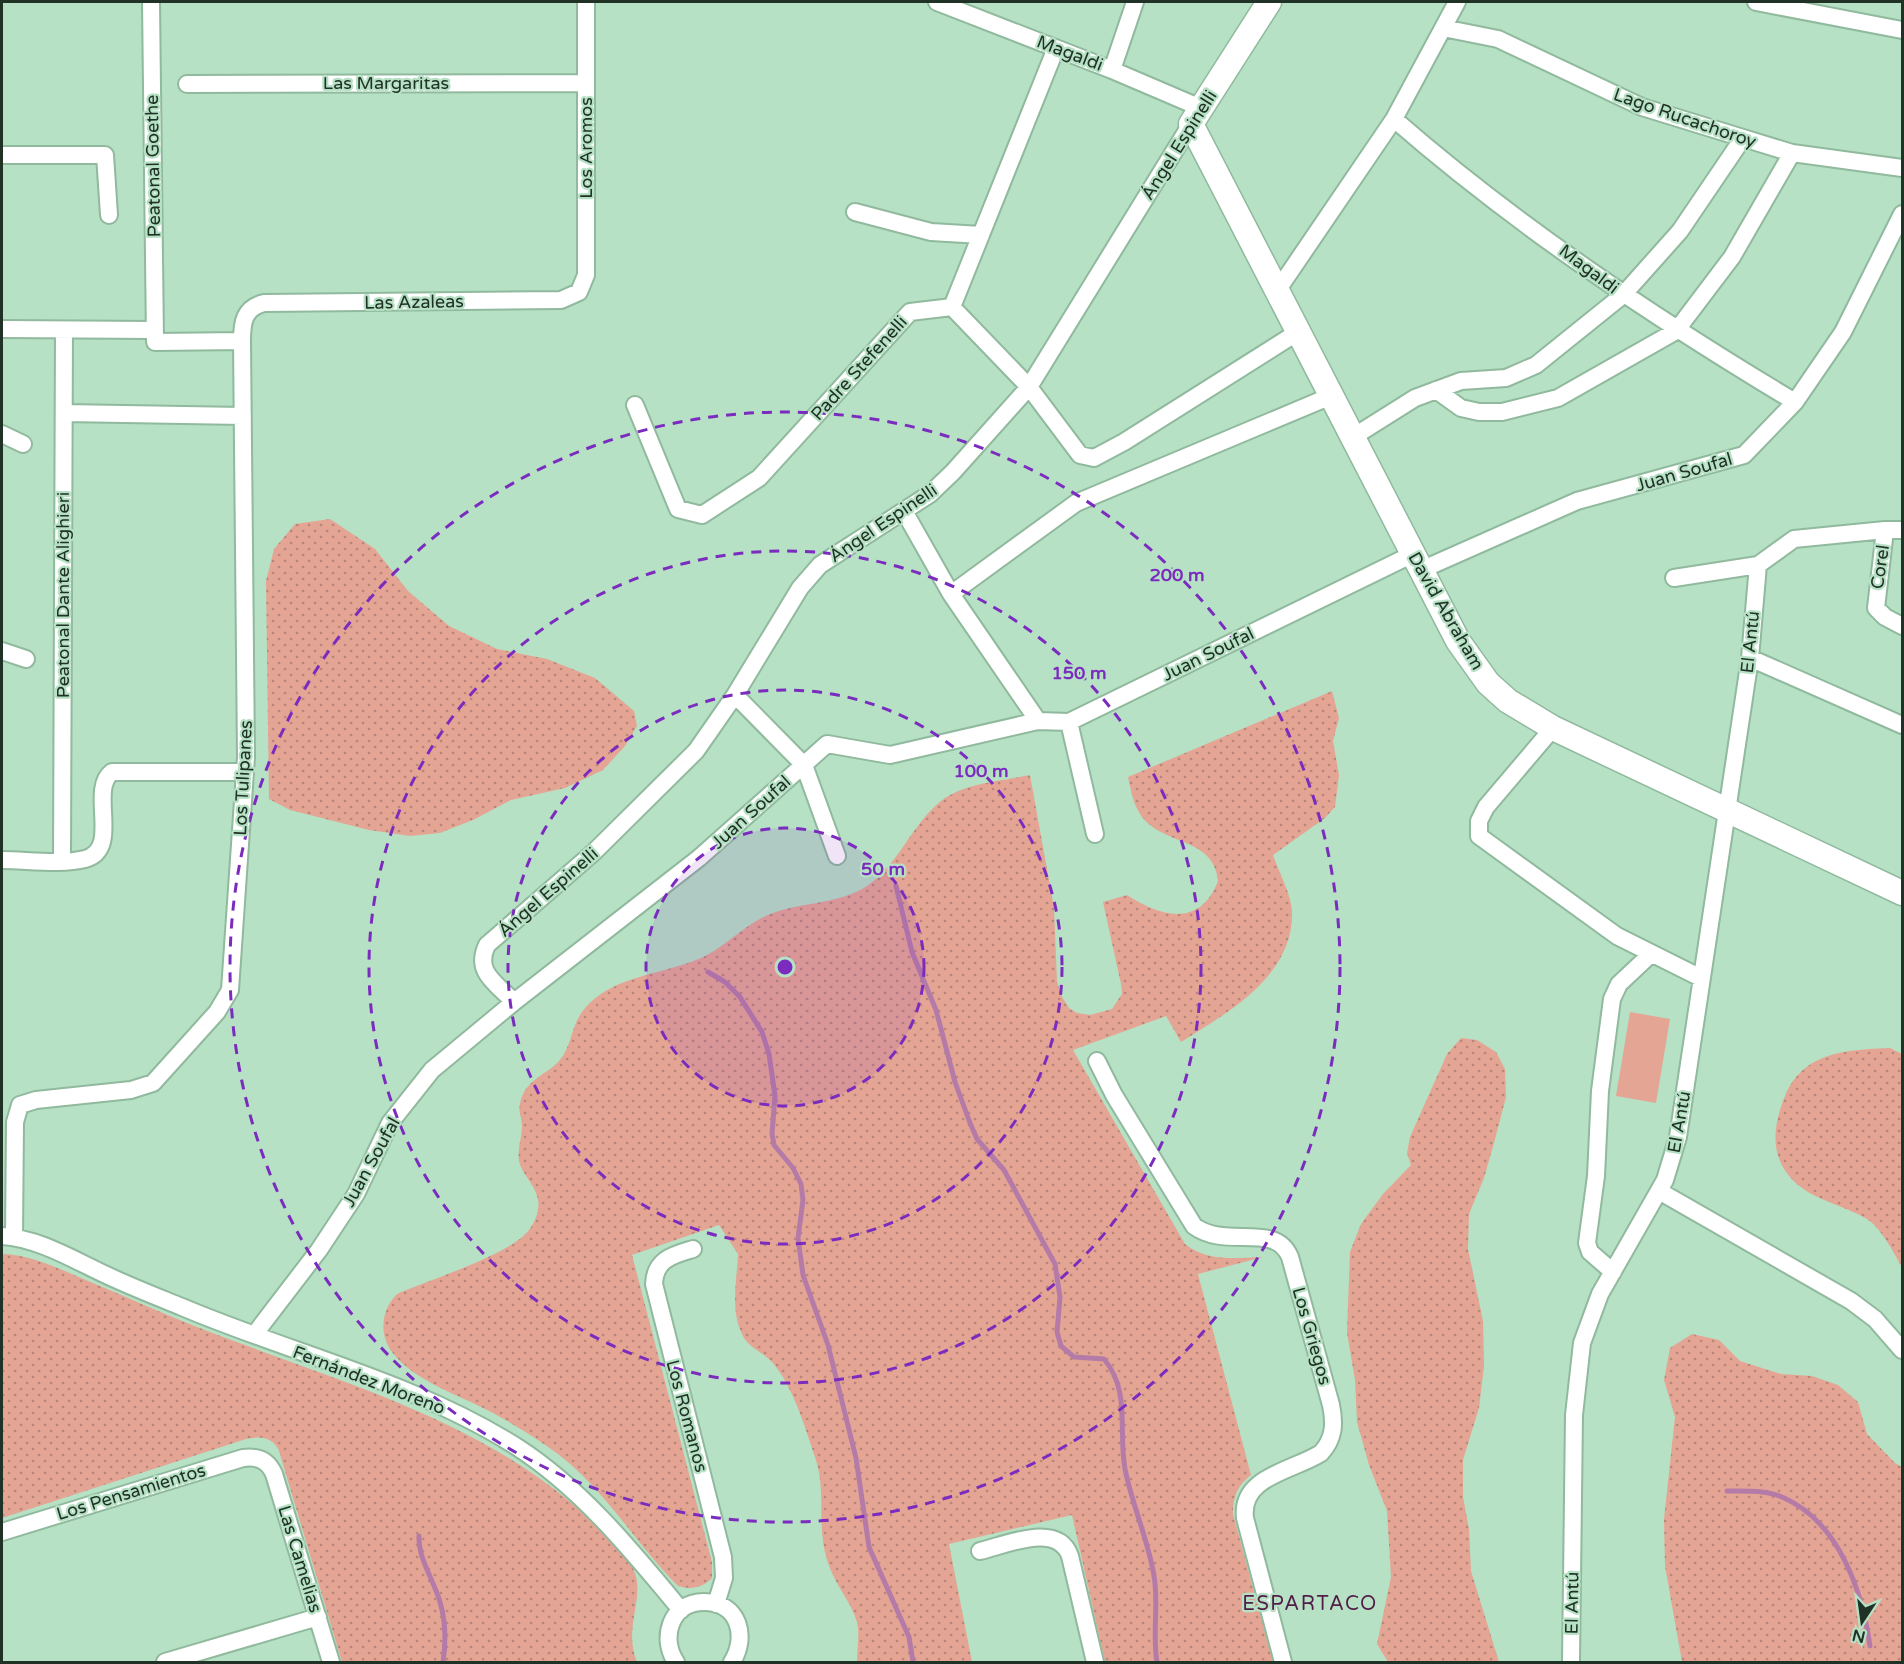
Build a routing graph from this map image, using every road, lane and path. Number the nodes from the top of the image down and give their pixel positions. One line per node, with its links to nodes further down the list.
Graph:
1 (151, 2): 31 (street, Peatonal Goethe)
2 (586, 2): 12 (street, Los Aromos)
3 (937, 2): 10 (street, Magaldi)
4 (1135, 2): 11 (street)
5 (1269, 2): 14 (main road, Ángel Espinelli)
6 (1457, 2): 8 (street)
7 (1756, 2): 9 (street)
8 (1443, 28): 15 (street); 16 (street, Lago Rucachoroy)
9 (1902, 30)
10 (1056, 48): 11 (street, Magaldi); 23 (street)
11 (1112, 69): 14 (street, Magaldi)
12 (586, 83): 13 (street, Las Margaritas); 25 (street, Los Aromos)
13 (187, 84)
14 (1196, 116): 24 (main road, David Abraham); 35 (street, Ángel Espinelli)
15 (1394, 119): 24 (street); 26 (street, Magaldi)
16 (1743, 138): 17 (street, Lago Rucachoroy); 26 (street)
17 (1792, 153): 19 (street, Lago Rucachoroy); 32 (street)
18 (2, 155): 22 (street)
19 (1902, 168)
20 (855, 212): 23 (street)
21 (1902, 214): 38 (street, Juan Soufal)
22 (108, 215)
23 (981, 235): 27 (street)
24 (1277, 291): 33 (main road, David Abraham)
25 (579, 292): 28 (street, Las Azaleas)
26 (1623, 295): 32 (street, Magaldi); 36 (street)
27 (952, 307): 35 (street); 39 (street, Padre Stefenelli)
28 (249, 310): 34 (street, Los Tulipanes)
29 (2, 329): 30 (street)
30 (64, 330): 31 (street); 40 (street, Peatonal Dante Alighieri)
31 (155, 330): 34 (street)
32 (1676, 331): 36 (street); 38 (street, Magaldi)
33 (1298, 332): 35 (street); 37 (main road, David Abraham)
34 (242, 341): 41 (street, Los Tulipanes)
35 (1029, 387): 45 (street, Ángel Espinelli)
36 (1436, 390): 43 (street)
37 (1331, 396): 43 (main road, David Abraham); 51 (street)
38 (1795, 402): 48 (street, Juan Soufal)
39 (635, 405)
40 (64, 413): 41 (street); 67 (street, Peatonal Dante Alighieri)
41 (243, 416): 62 (street, Los Tulipanes)
42 (2, 434): 44 (street)
43 (1353, 437): 48 (main road, David Abraham)
44 (23, 444)
45 (904, 512): 51 (street); 56 (street, Ángel Espinelli)
46 (1885, 530): 47 (street); 49 (street); 52 (street, Corel)
47 (1902, 531)
48 (1417, 562): 58 (street, Juan Soufal); 60 (main road, David Abraham)
49 (1758, 565): 50 (street); 54 (street, El Antú)
50 (1674, 578)
51 (951, 594): 57 (street)
52 (1902, 626)
53 (2, 651): 55 (street)
54 (1750, 658): 59 (street); 63 (street, El Antú)
55 (26, 659)
56 (735, 695): 61 (street); 71 (street, Ángel Espinelli)
57 (1038, 721): 58 (street, Juan Soufal); 61 (street, Juan Soufal)
58 (1069, 722): 64 (street)
59 (1902, 725)
60 (1553, 728): 63 (main road, David Abraham); 69 (street)
61 (804, 765): 65 (street); 71 (street, Juan Soufal)
62 (245, 772): 67 (street); 74 (street, Los Tulipanes)
63 (1725, 808): 68 (main road, David Abraham); 70 (street, El Antú)
64 (1095, 834)
65 (837, 856)
66 (2, 860): 67 (street)
67 (62, 860)
68 (1902, 893)
69 (1651, 954): 70 (street); 76 (street)
70 (1701, 978): 73 (street, El Antú)
71 (514, 1002): 77 (street, Juan Soufal)
72 (1097, 1060): 90 (street, Los Griegos)
73 (1659, 1191): 76 (street, El Antú); 78 (street)
74 (8, 1236): 77 (street, Fernández Moreno)
75 (693, 1249): 82 (street, Los Romanos)
76 (1613, 1272): 91 (street, El Antú)
77 (254, 1335): 83 (street, Fernández Moreno)
78 (1902, 1350)
79 (261, 1459): 80 (street, Los Pensamientos); 84 (street, Las Camelias)
80 (2, 1532)
81 (980, 1551): 89 (street)
82 (716, 1604): 83 (street); 88 (street)
83 (681, 1610): 87 (street)
84 (318, 1617): 85 (street); 86 (street, Las Camelias)
85 (165, 1662)
86 (332, 1662)
87 (676, 1662)
88 (732, 1662)
89 (1095, 1662)
90 (1283, 1662)
91 (1571, 1662)

